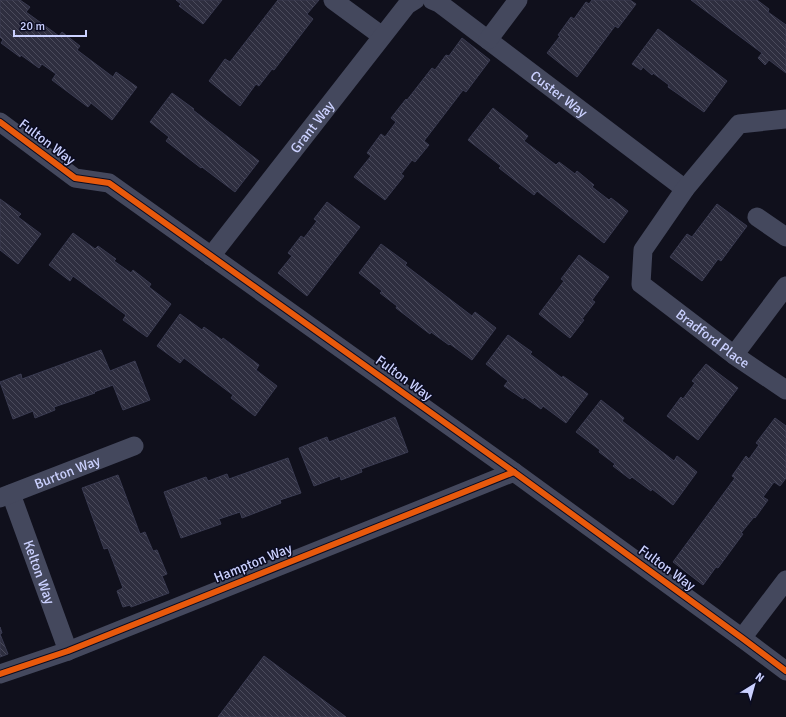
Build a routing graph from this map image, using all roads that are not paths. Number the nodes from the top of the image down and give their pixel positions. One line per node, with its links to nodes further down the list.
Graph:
1 (333, 0): 5 (street)
2 (415, 0): 5 (street, Grant Way)
3 (432, 0): 6 (street, Custer Way)
4 (518, 0): 6 (street)
5 (382, 36): 12 (street, Grant Way)
6 (488, 40): 9 (street, Custer Way)
7 (786, 119): 9 (street)
8 (0, 122): 12 (street, Fulton Way)
9 (685, 189): 14 (street, Bradford Place)
10 (757, 217): 11 (street)
11 (786, 237)
12 (211, 256): 17 (street, Fulton Way)
13 (786, 286): 14 (street)
14 (734, 355): 15 (street, Bradford Place)
15 (786, 390)
16 (134, 446): 18 (street, Burton Way)
17 (514, 472): 20 (street, Fulton Way); 21 (street, Hampton Way)
18 (6, 496): 21 (street, Kelton Way)
19 (786, 580): 20 (street)
20 (742, 638): 22 (street, Fulton Way)
21 (68, 650): 23 (street, Hampton Way)
22 (786, 672)
23 (0, 674)

